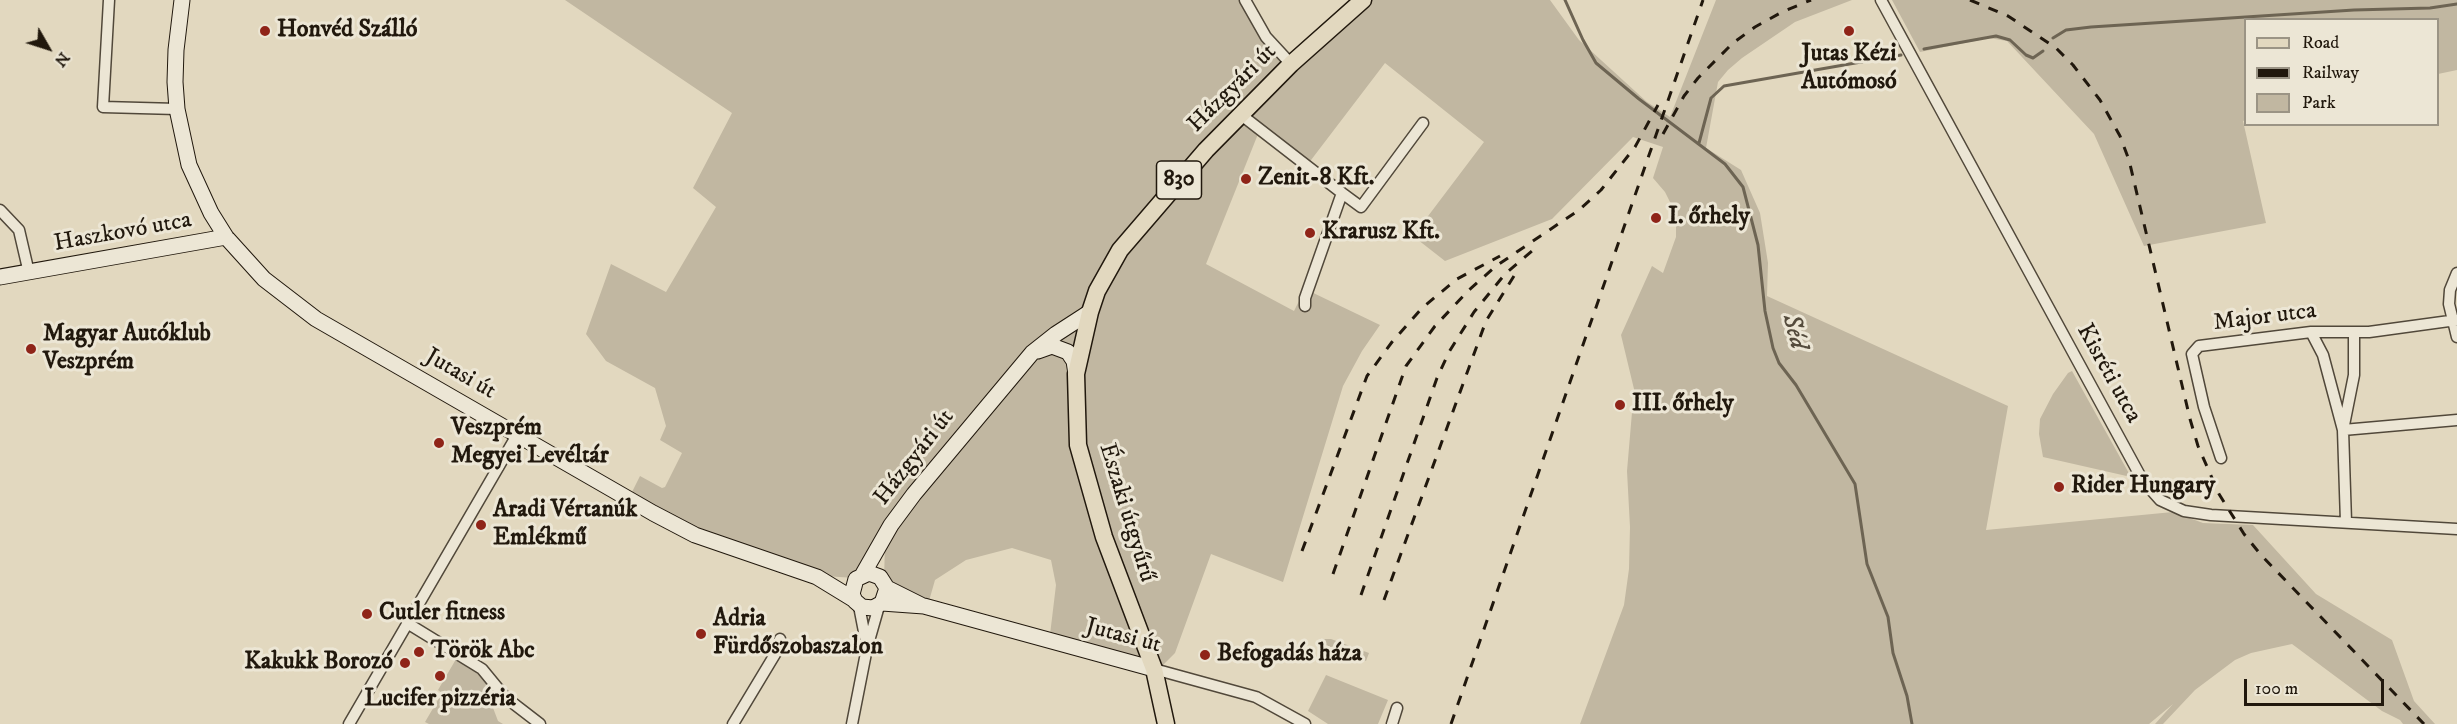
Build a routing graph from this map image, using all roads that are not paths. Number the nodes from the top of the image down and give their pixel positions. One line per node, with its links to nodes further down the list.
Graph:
1 (109, 0): 7 (street)
2 (182, 0): 7 (street, Jutasi út)
3 (1245, 0): 6 (street)
4 (1363, 0): 6 (main road, Házgyári út / 830)
5 (1881, 0): 28 (street, Kisréti utca)
6 (1290, 64): 8 (main road, Házgyári út / 830)
7 (177, 109): 12 (street, Jutasi út)
8 (1240, 114): 10 (street); 17 (main road, Házgyári út / 830)
9 (1423, 123): 10 (street)
10 (1342, 192): 16 (street)
11 (0, 210): 13 (street, Haszkovó utca)
12 (226, 237): 13 (street, Haszkovó utca); 26 (street, Jutasi út)
13 (28, 273): 15 (street, Haszkovó utca)
14 (2457, 273): 18 (street)
15 (0, 277)
16 (1305, 306)
17 (1090, 312): 22 (street, Házgyári út); 23 (main road, Északi útgyűrű / 830)
18 (2455, 320): 20 (street, Major utca); 21 (street)
19 (2311, 332): 20 (street, Major utca); 25 (street); 27 (street, Major utca)
20 (2354, 333): 25 (street)
21 (2457, 337)
22 (1032, 353): 23 (street); 30 (street, Házgyári út)
23 (1076, 375): 40 (main road, Északi útgyűrű / 830)
24 (2457, 420): 25 (street)
25 (2343, 430): 28 (street)
26 (518, 435): 31 (street, Jutasi út); 37 (street)
27 (2221, 458)
28 (2346, 522): 29 (street, Kisréti utca)
29 (2457, 529)
30 (884, 539): 32 (street, Házgyári út); 33 (street, Házgyári út)
31 (817, 577): 32 (street, Jutasi út); 34 (street, Jutasi út)
32 (860, 577): 33 (street, Jutasi út); 34 (street)
33 (885, 584): 35 (street); 36 (street, Jutasi út)
34 (856, 602): 35 (street, Jutasi út); 39 (street)
35 (880, 604): 36 (street, Jutasi út); 39 (street)
36 (924, 606): 40 (street, Jutasi út)
37 (407, 623): 42 (street); 43 (street)
38 (780, 639): 44 (street)
39 (867, 648): 45 (street)
40 (1154, 669): 46 (main road, Északi útgyűrű / 830); 47 (street, Jutasi út)
41 (1397, 708): 48 (street)
42 (349, 724)
43 (540, 724)
44 (733, 724)
45 (852, 724)
46 (1166, 724)
47 (1305, 724)
48 (1392, 724)

